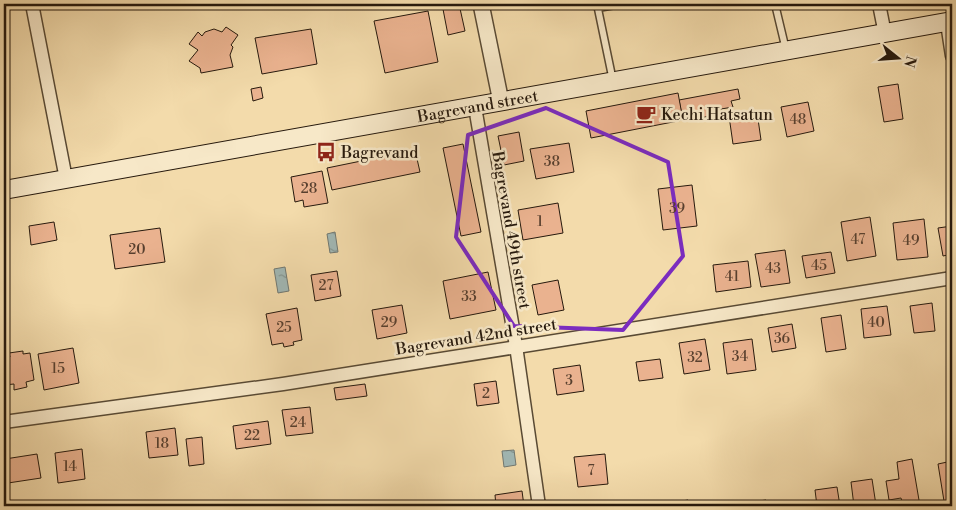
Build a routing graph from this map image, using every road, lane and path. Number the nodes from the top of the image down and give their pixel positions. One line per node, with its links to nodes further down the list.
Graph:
1 (32, 4): 14 (street)
2 (481, 4): 12 (street)
3 (621, 4): 6 (lane)
4 (774, 4): 9 (lane)
5 (879, 4): 8 (street)
6 (598, 6): 11 (lane)
7 (950, 22): 8 (main road, Bagrevand street); 10 (street)
8 (885, 34): 9 (main road, Bagrevand street)
9 (787, 51): 11 (main road, Bagrevand street)
10 (952, 56)
11 (613, 82): 12 (main road, Bagrevand street)
12 (501, 102): 13 (main road, Bagrevand street)
13 (475, 107): 14 (main road, Bagrevand street); 17 (street, Bagrevand 49th street)
14 (66, 179): 15 (main road, Bagrevand street)
15 (4, 190)
16 (952, 278): 17 (street, Bagrevand 42nd street)
17 (516, 346): 18 (street, Bagrevand 42nd street); 19 (street, Bagrevand 49th street)
18 (4, 422)
19 (539, 506)

